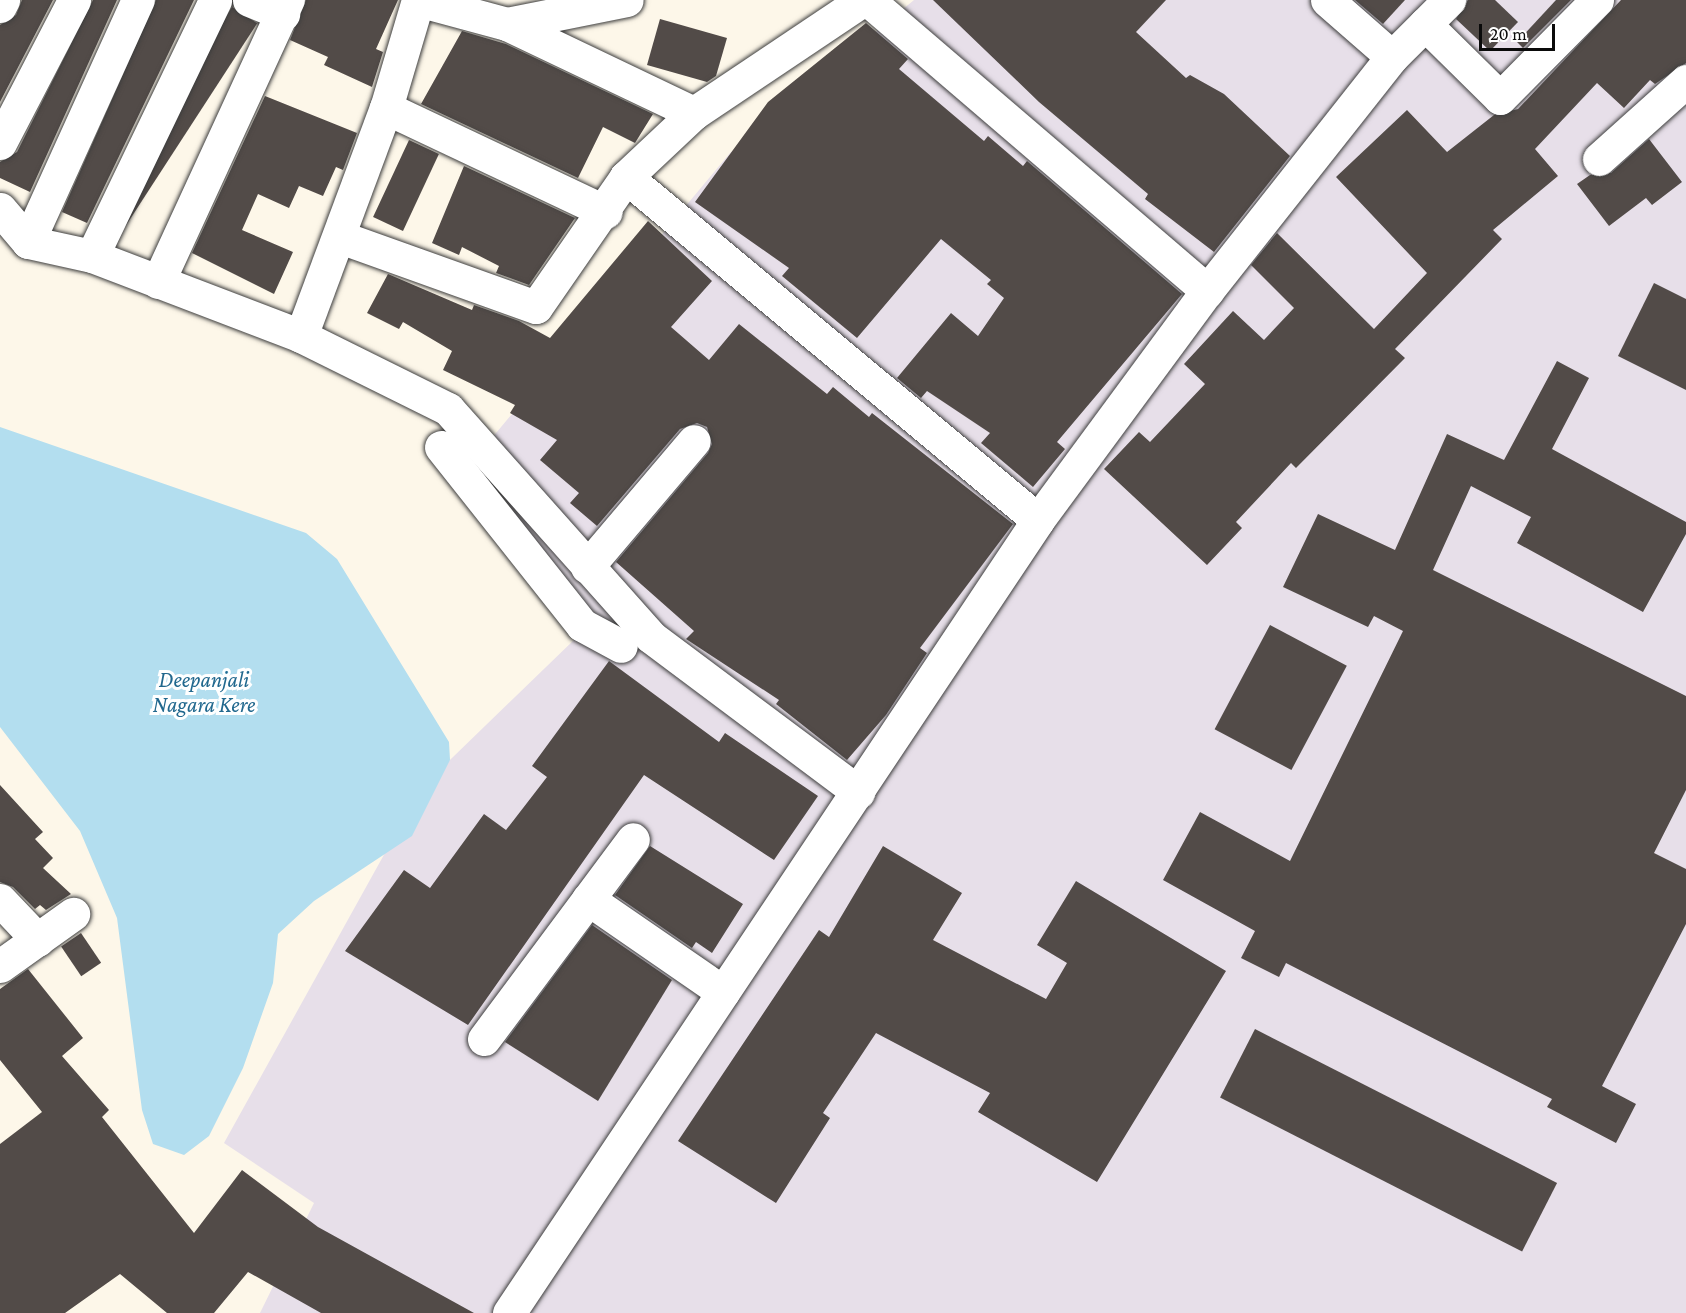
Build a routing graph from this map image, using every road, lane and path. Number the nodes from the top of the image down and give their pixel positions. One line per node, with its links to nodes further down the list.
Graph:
1 (3, 0): 13 (street)
2 (74, 0): 21 (street)
3 (138, 0): 27 (street)
4 (215, 0): 28 (street)
5 (249, 0): 14 (street)
6 (418, 0): 15 (street); 19 (street)
7 (627, 0): 15 (street)
8 (863, 0): 20 (street)
9 (868, 0): 30 (street)
10 (1327, 0): 17 (street)
11 (1449, 0): 16 (street)
12 (1597, 0): 16 (street)
13 (0, 6)
14 (286, 7): 29 (street)
15 (507, 24): 20 (street)
16 (1425, 24): 17 (street)
17 (1392, 57): 30 (street)
18 (1686, 81): 22 (street)
19 (386, 108): 25 (street); 26 (street)
20 (694, 113): 23 (street)
21 (0, 143)
22 (1599, 159)
23 (626, 177): 25 (street); 34 (street)
24 (0, 209): 27 (street)
25 (606, 212): 26 (street)
26 (340, 237): 31 (street)
27 (28, 242): 28 (street)
28 (92, 256): 29 (street)
29 (158, 282): 31 (street)
30 (1207, 291): 34 (street)
31 (301, 336): 35 (street)
32 (694, 441): 35 (street)
33 (441, 447): 36 (street)
34 (1038, 520): 37 (street)
35 (587, 567): 37 (street)
36 (621, 646)
37 (858, 792): 44 (street)
38 (633, 839): 39 (street)
39 (588, 899): 44 (street); 45 (street)
40 (0, 900): 42 (street)
41 (73, 914): 42 (street)
42 (38, 940): 43 (street)
43 (0, 966)
44 (723, 992): 46 (street)
45 (483, 1039)
46 (508, 1313)

